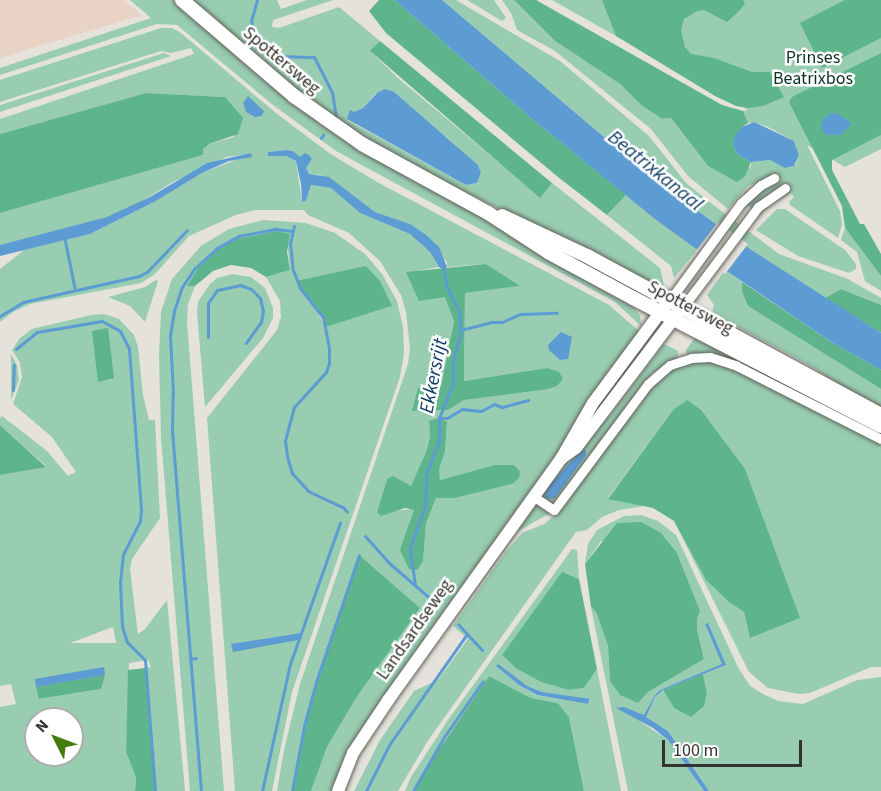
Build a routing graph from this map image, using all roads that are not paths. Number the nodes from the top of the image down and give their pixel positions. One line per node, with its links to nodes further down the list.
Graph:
1 (182, 0): 4 (main road, Spottersweg)
2 (774, 178): 5 (street)
3 (785, 188): 6 (street)
4 (488, 213): 5 (main road, Spottersweg); 7 (main road, Spottersweg)
5 (670, 300): 6 (main road, Spottersweg); 7 (street, Landsardseweg)
6 (683, 307): 8 (street, Landsardseweg); 9 (main road, Spottersweg)
7 (661, 312): 8 (main road, Spottersweg); 12 (street, Landsardseweg)
8 (674, 319): 10 (main road, Spottersweg); 12 (street, Landsardseweg)
9 (881, 415)
10 (881, 426)
11 (881, 439): 13 (street, Spottersweg)
12 (561, 459): 13 (street, Landsardseweg)
13 (532, 496): 14 (street, Landsardseweg)
14 (338, 791)

